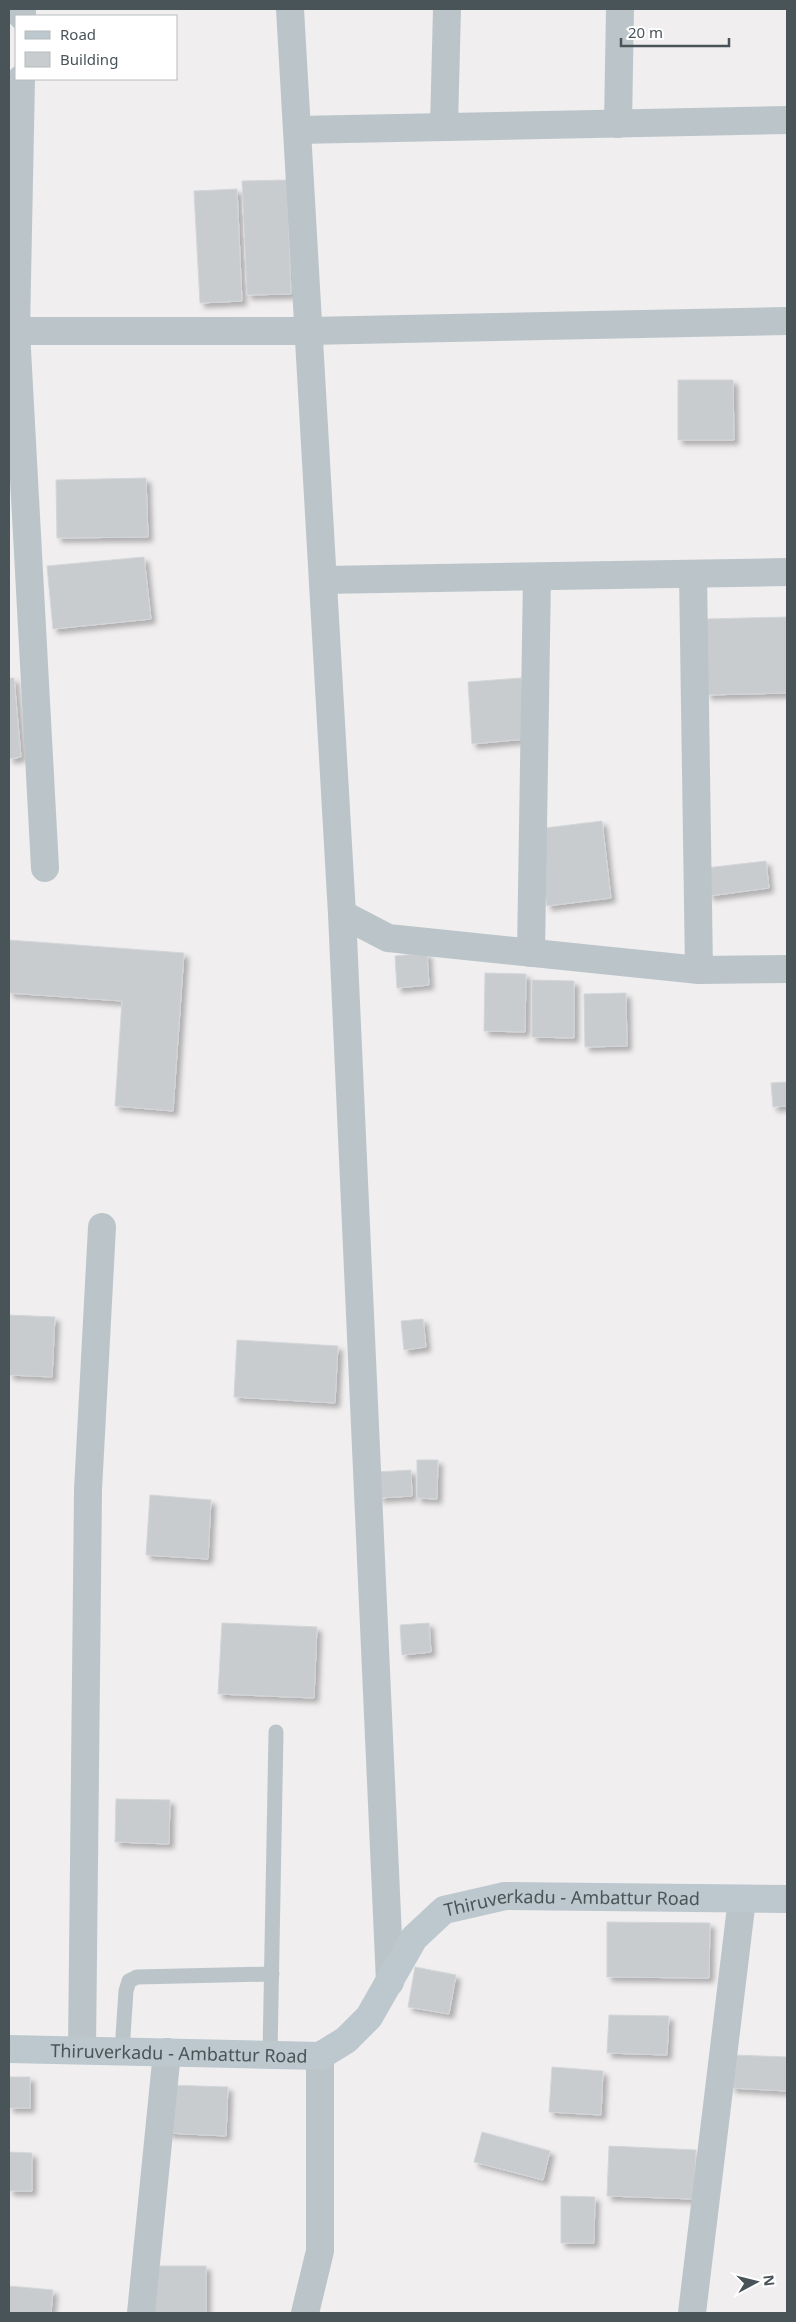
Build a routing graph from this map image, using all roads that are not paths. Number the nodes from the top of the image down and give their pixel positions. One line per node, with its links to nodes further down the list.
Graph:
1 (290, 9): 8 (street)
2 (447, 9): 7 (street)
3 (620, 9): 6 (street)
4 (21, 80): 10 (street)
5 (787, 120): 6 (street)
6 (618, 124): 7 (street)
7 (444, 126): 8 (street)
8 (297, 130): 11 (street)
9 (787, 321): 11 (street)
10 (12, 331): 11 (street); 16 (street)
11 (308, 331): 15 (street)
12 (787, 572): 13 (street)
13 (693, 574): 14 (street); 20 (street)
14 (537, 577): 15 (street); 18 (street)
15 (323, 580): 17 (street)
16 (45, 868)
17 (342, 914): 18 (street); 26 (street)
18 (531, 953): 20 (street)
19 (787, 969): 20 (street)
20 (699, 970)
21 (102, 1227): 28 (street)
22 (276, 1732): 25 (lane)
23 (742, 1898): 24 (main road, Thiruverkadu - Ambattur Road); 26 (main road, Thiruverkadu - Ambattur Road); 35 (street)
24 (787, 1899)
25 (272, 1974): 29 (lane); 31 (lane)
26 (390, 1982): 32 (main road, Thiruverkadu - Ambattur Road)
27 (9, 2049): 28 (main road, Thiruverkadu - Ambattur Road)
28 (82, 2050): 29 (main road, Thiruverkadu - Ambattur Road)
29 (122, 2051): 30 (main road, Thiruverkadu - Ambattur Road)
30 (167, 2052): 31 (main road, Thiruverkadu - Ambattur Road); 33 (street)
31 (270, 2055): 32 (main road, Thiruverkadu - Ambattur Road)
32 (320, 2056): 34 (street)
33 (141, 2313)
34 (305, 2313)
35 (692, 2313)

